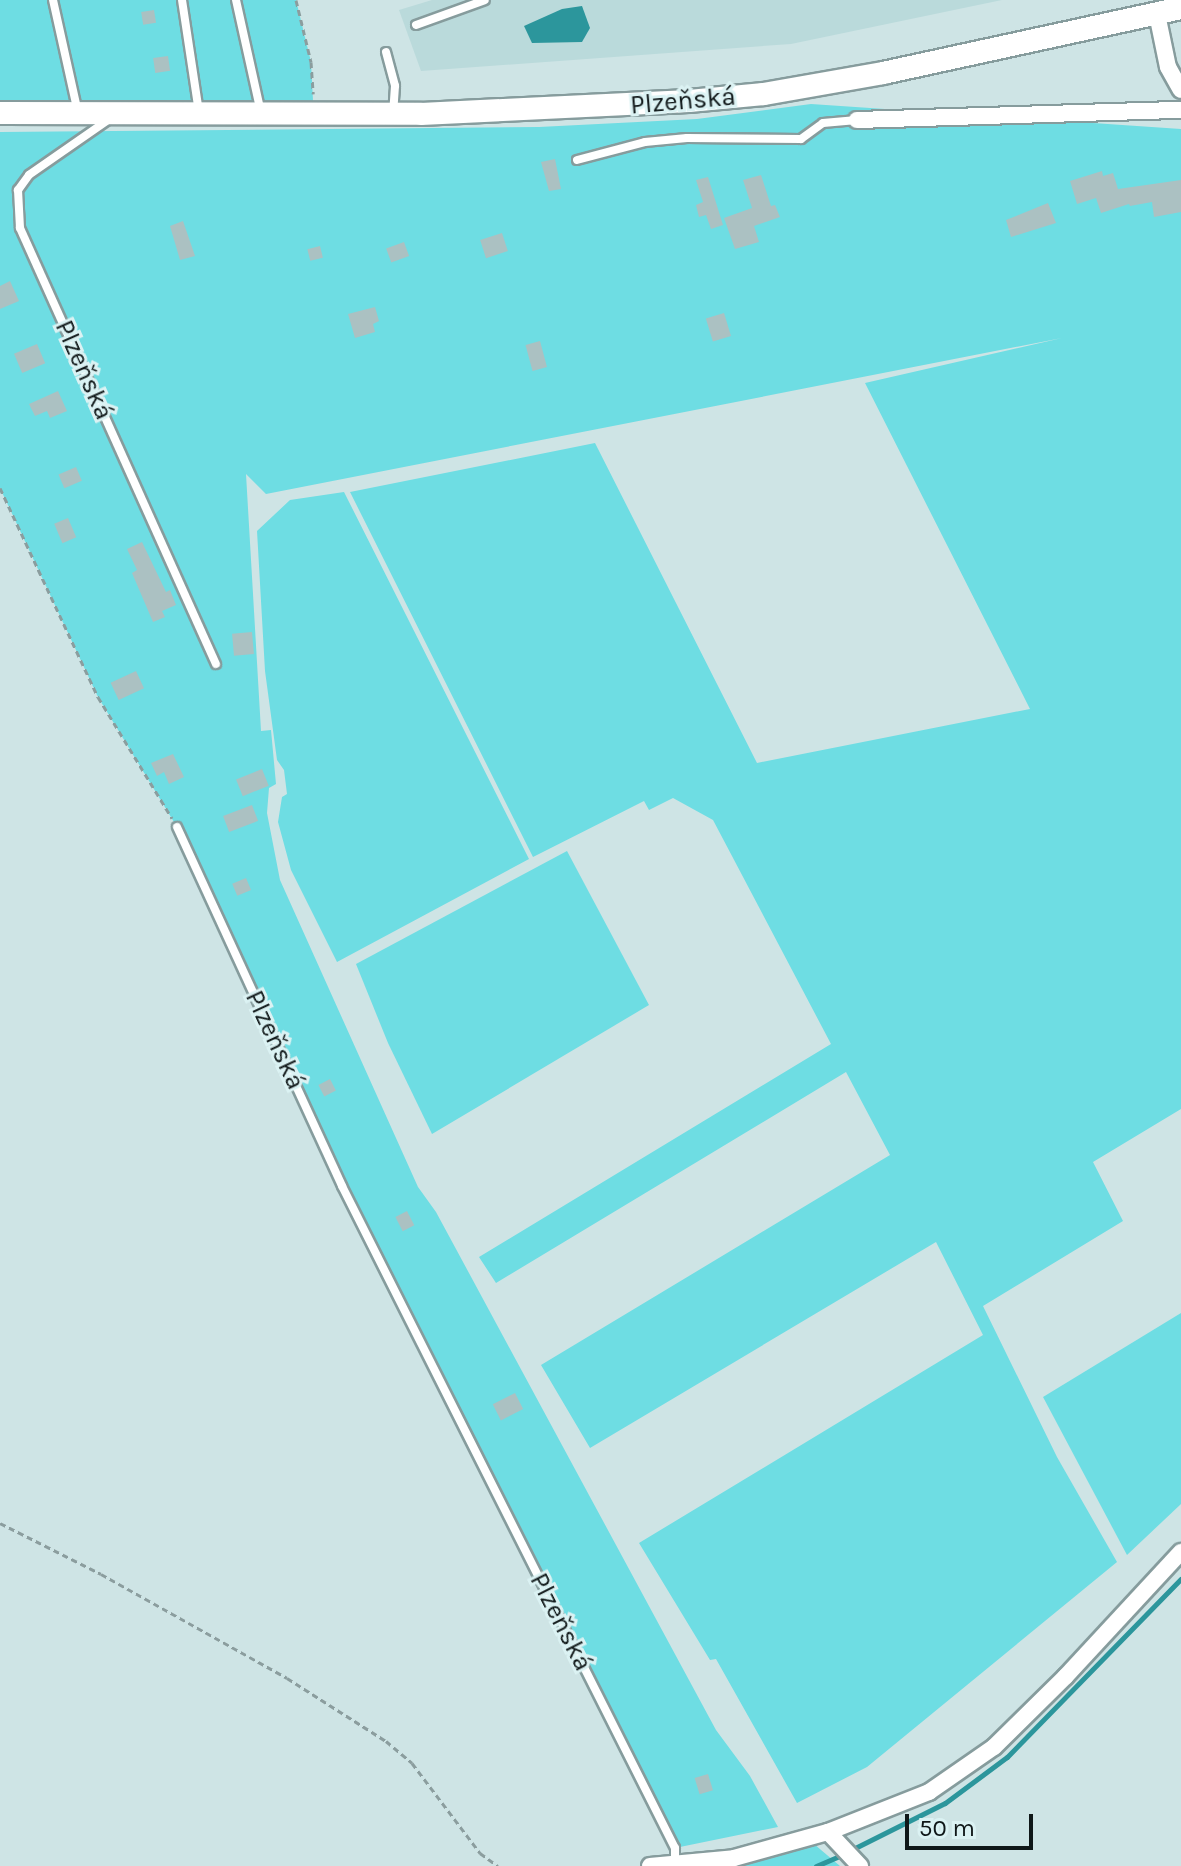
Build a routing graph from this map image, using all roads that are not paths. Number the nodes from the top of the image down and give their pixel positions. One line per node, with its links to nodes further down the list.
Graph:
1 (53, 0): 12 (lane)
2 (182, 0): 14 (lane)
3 (236, 0): 15 (lane)
4 (485, 0): 7 (lane)
5 (1159, 7): 6 (main road, Plzeňská); 9 (street); 16 (main road, Plzeňská)
6 (1181, 8)
7 (416, 25)
8 (386, 52): 16 (lane)
9 (1181, 90)
10 (1181, 110): 17 (street, Plzeňská)
11 (0, 113): 12 (main road, Plzeňská)
12 (78, 113): 13 (main road, Plzeňská)
13 (120, 113): 14 (main road, Plzeňská); 19 (lane, Plzeňská)
14 (199, 113): 15 (main road, Plzeňská)
15 (261, 114): 16 (main road, Plzeňská)
16 (393, 114)
17 (857, 120): 18 (lane, Plzeňská)
18 (577, 160)
19 (216, 664)
20 (177, 827): 23 (lane, Plzeňská)
21 (1181, 1552): 22 (street)
22 (833, 1838): 23 (street); 24 (street)
23 (675, 1863): 25 (street)
24 (857, 1864)
25 (650, 1866)

